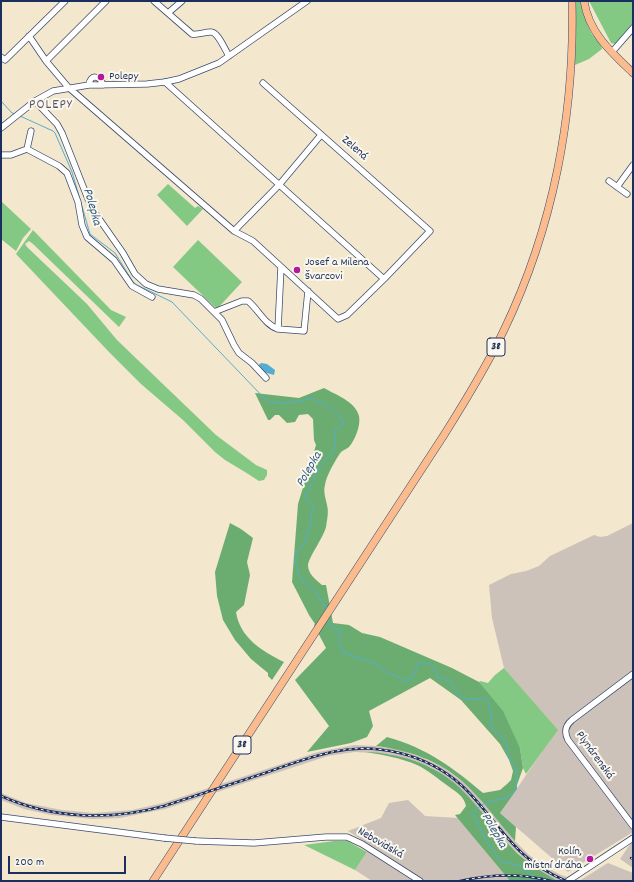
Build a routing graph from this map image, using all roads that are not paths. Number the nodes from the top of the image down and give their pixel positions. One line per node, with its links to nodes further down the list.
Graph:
1 (65, 1): 10 (street)
2 (106, 1): 14 (street)
3 (154, 1): 8 (street)
4 (182, 1): 8 (street)
5 (307, 1): 12 (street)
6 (572, 1): 43 (main road, 38)
7 (584, 1): 11 (main road)
8 (168, 13): 12 (street)
9 (633, 28): 11 (street)
10 (29, 36): 13 (street); 14 (street)
11 (612, 52): 15 (main road)
12 (229, 56): 16 (street)
13 (1, 57)
14 (46, 61): 18 (street)
15 (633, 73)
16 (165, 82): 18 (street); 27 (street)
17 (263, 83): 22 (street, Zelená)
18 (68, 88): 19 (street); 30 (street)
19 (35, 101): 20 (street); 31 (street)
20 (1, 128)
21 (31, 131): 23 (street)
22 (321, 135): 27 (street); 33 (street, Zelená)
23 (27, 149): 24 (street); 31 (street)
24 (1, 155)
25 (633, 165): 28 (street)
26 (609, 181): 28 (street)
27 (278, 185): 30 (street); 33 (street)
28 (617, 187): 29 (street)
29 (627, 194)
30 (234, 231): 32 (street)
31 (121, 260): 35 (street); 36 (street)
32 (281, 267): 34 (street); 37 (street)
33 (384, 279): 34 (street)
34 (308, 291): 37 (street)
35 (152, 297)
36 (214, 312): 37 (street); 38 (street)
37 (278, 329)
38 (266, 378)
39 (633, 674): 41 (street, Plynárenská)
40 (1, 817): 44 (street, Nebovidská, bridge)
41 (633, 826)
42 (633, 838): 45 (street)
43 (154, 881)
44 (420, 881)
45 (568, 881)

